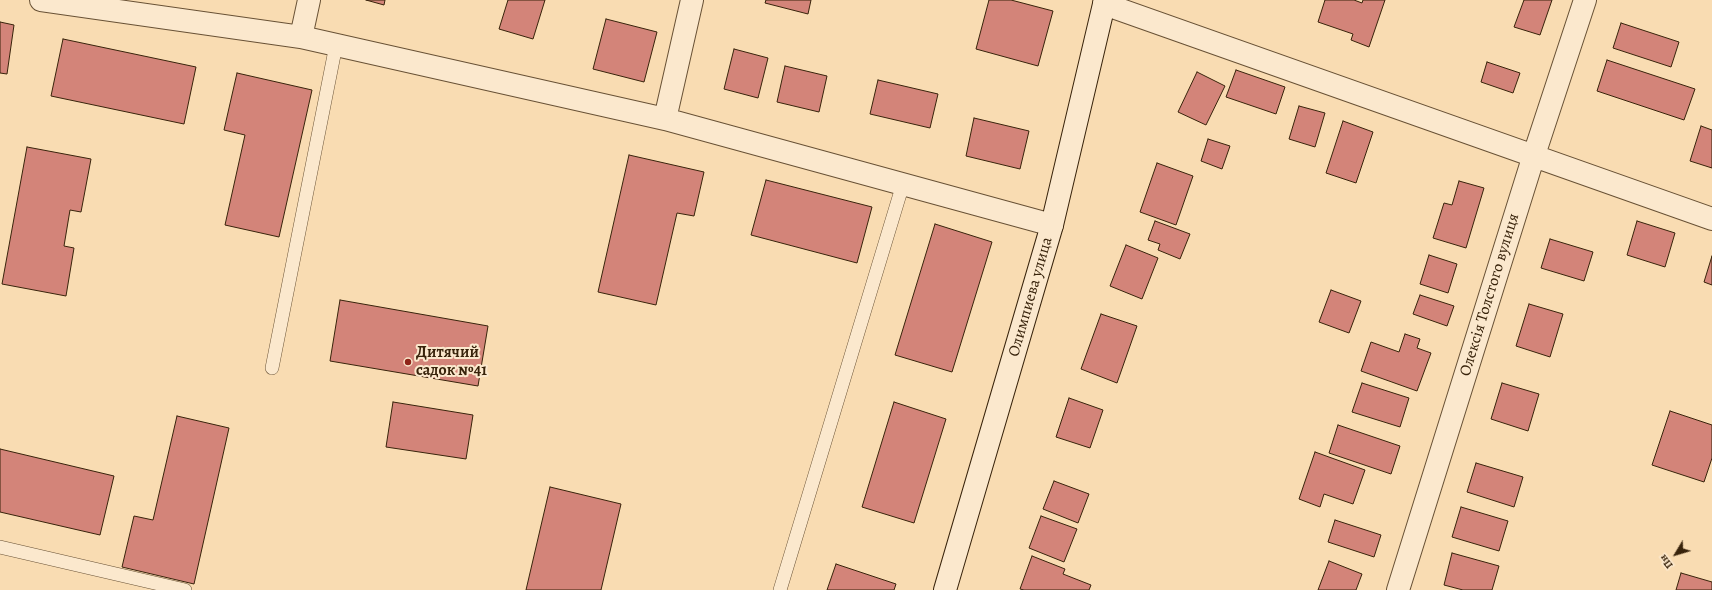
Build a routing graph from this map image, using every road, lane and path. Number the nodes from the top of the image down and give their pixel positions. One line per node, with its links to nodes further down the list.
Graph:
1 (41, 0): 6 (street)
2 (309, 0): 6 (street)
3 (692, 0): 8 (street)
4 (1585, 0): 9 (street, Олексія Толстого вулиця)
5 (1105, 2): 9 (street); 12 (street, Олимпиева улица)
6 (301, 37): 7 (street)
7 (336, 45): 8 (street); 13 (lane)
8 (665, 119): 10 (street)
9 (1534, 155): 11 (street); 18 (street, Олексія Толстого вулиця)
10 (903, 184): 12 (street); 16 (lane)
11 (1712, 219)
12 (1052, 225): 17 (street, Олимпиева улица)
13 (272, 368)
14 (0, 547): 15 (lane)
15 (180, 589)
16 (780, 590)
17 (945, 590)
18 (1398, 590)

